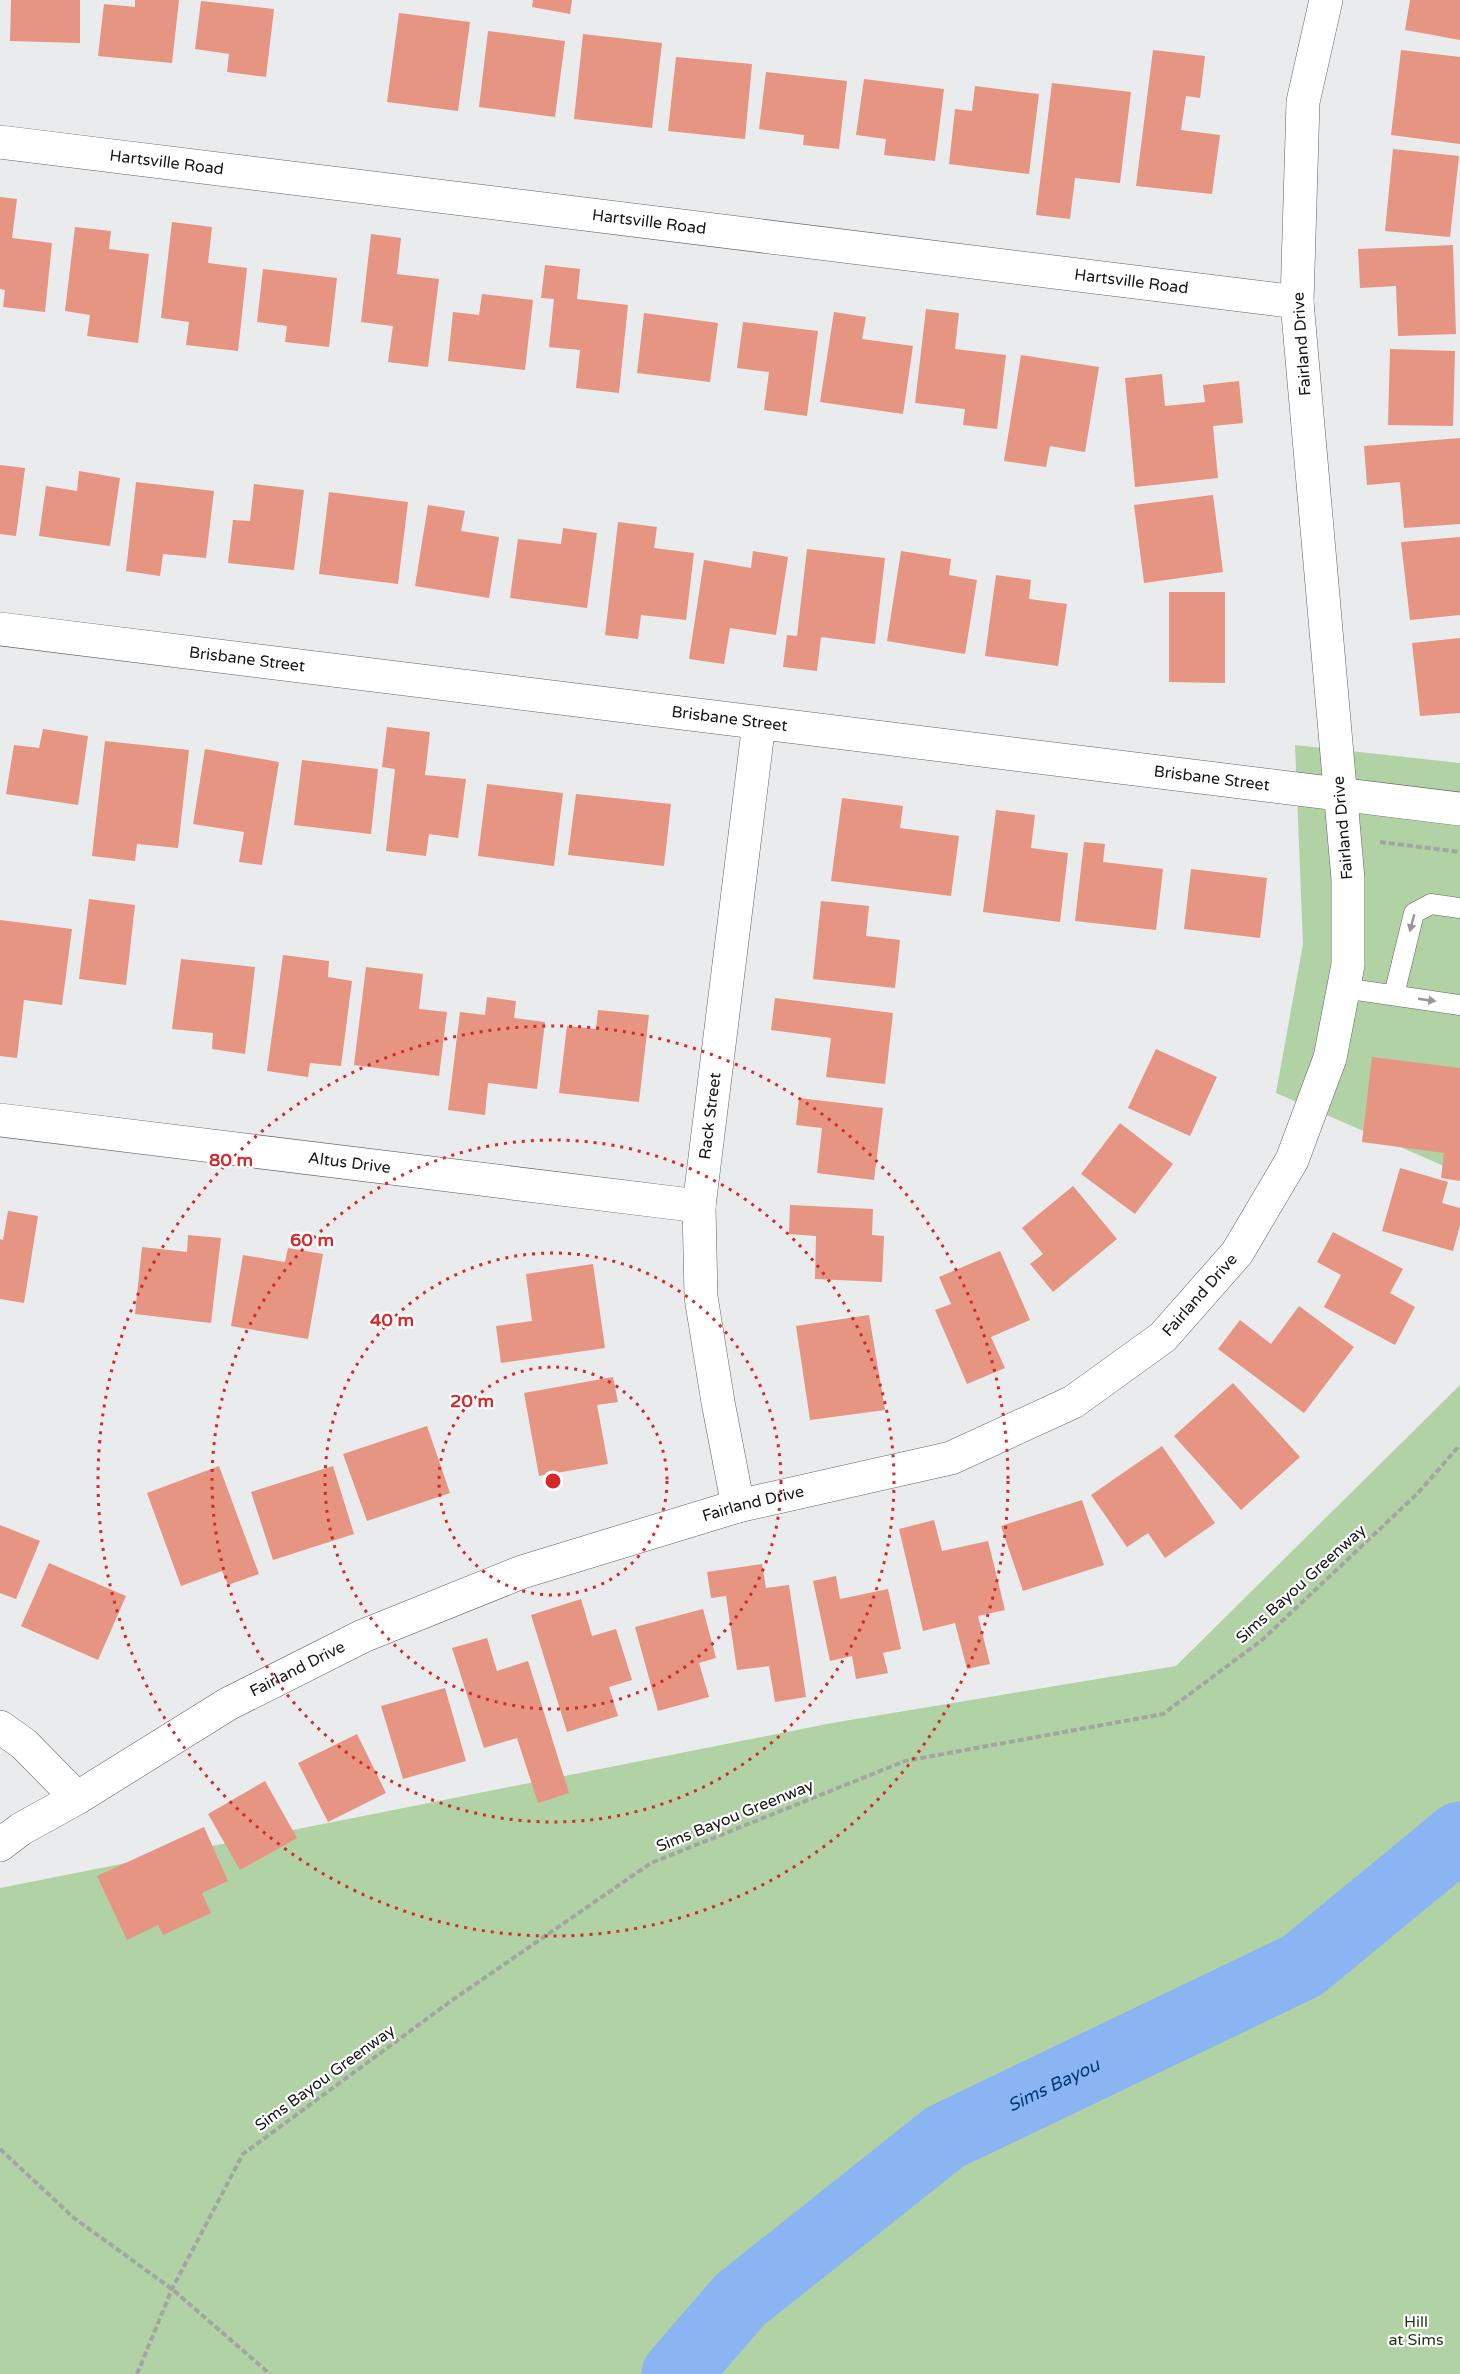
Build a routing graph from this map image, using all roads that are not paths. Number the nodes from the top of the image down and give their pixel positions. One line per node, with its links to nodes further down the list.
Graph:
1 (1326, 0): 3 (street, Fairland Drive)
2 (0, 142): 3 (street, Hartsville Road)
3 (1297, 302): 6 (street, Fairland Drive)
4 (0, 629): 5 (street, Brisbane Street)
5 (759, 723): 6 (street, Brisbane Street); 13 (street, Rack Street)
6 (1341, 794): 7 (street, Brisbane Street); 9 (street, Fairland Drive)
7 (1460, 809)
8 (1460, 908): 10 (lane, one-way to 10)
9 (1343, 988): 10 (lane); 14 (street, Fairland Drive)
10 (1394, 995): 11 (lane, one-way to 11)
11 (1460, 1005)
12 (0, 1120): 13 (street, Altus Drive)
13 (699, 1206): 14 (street, Rack Street)
14 (738, 1506): 16 (street, Fairland Drive)
15 (0, 1727): 16 (street)
16 (76, 1798): 17 (street, Fairland Drive)
17 (0, 1845)

